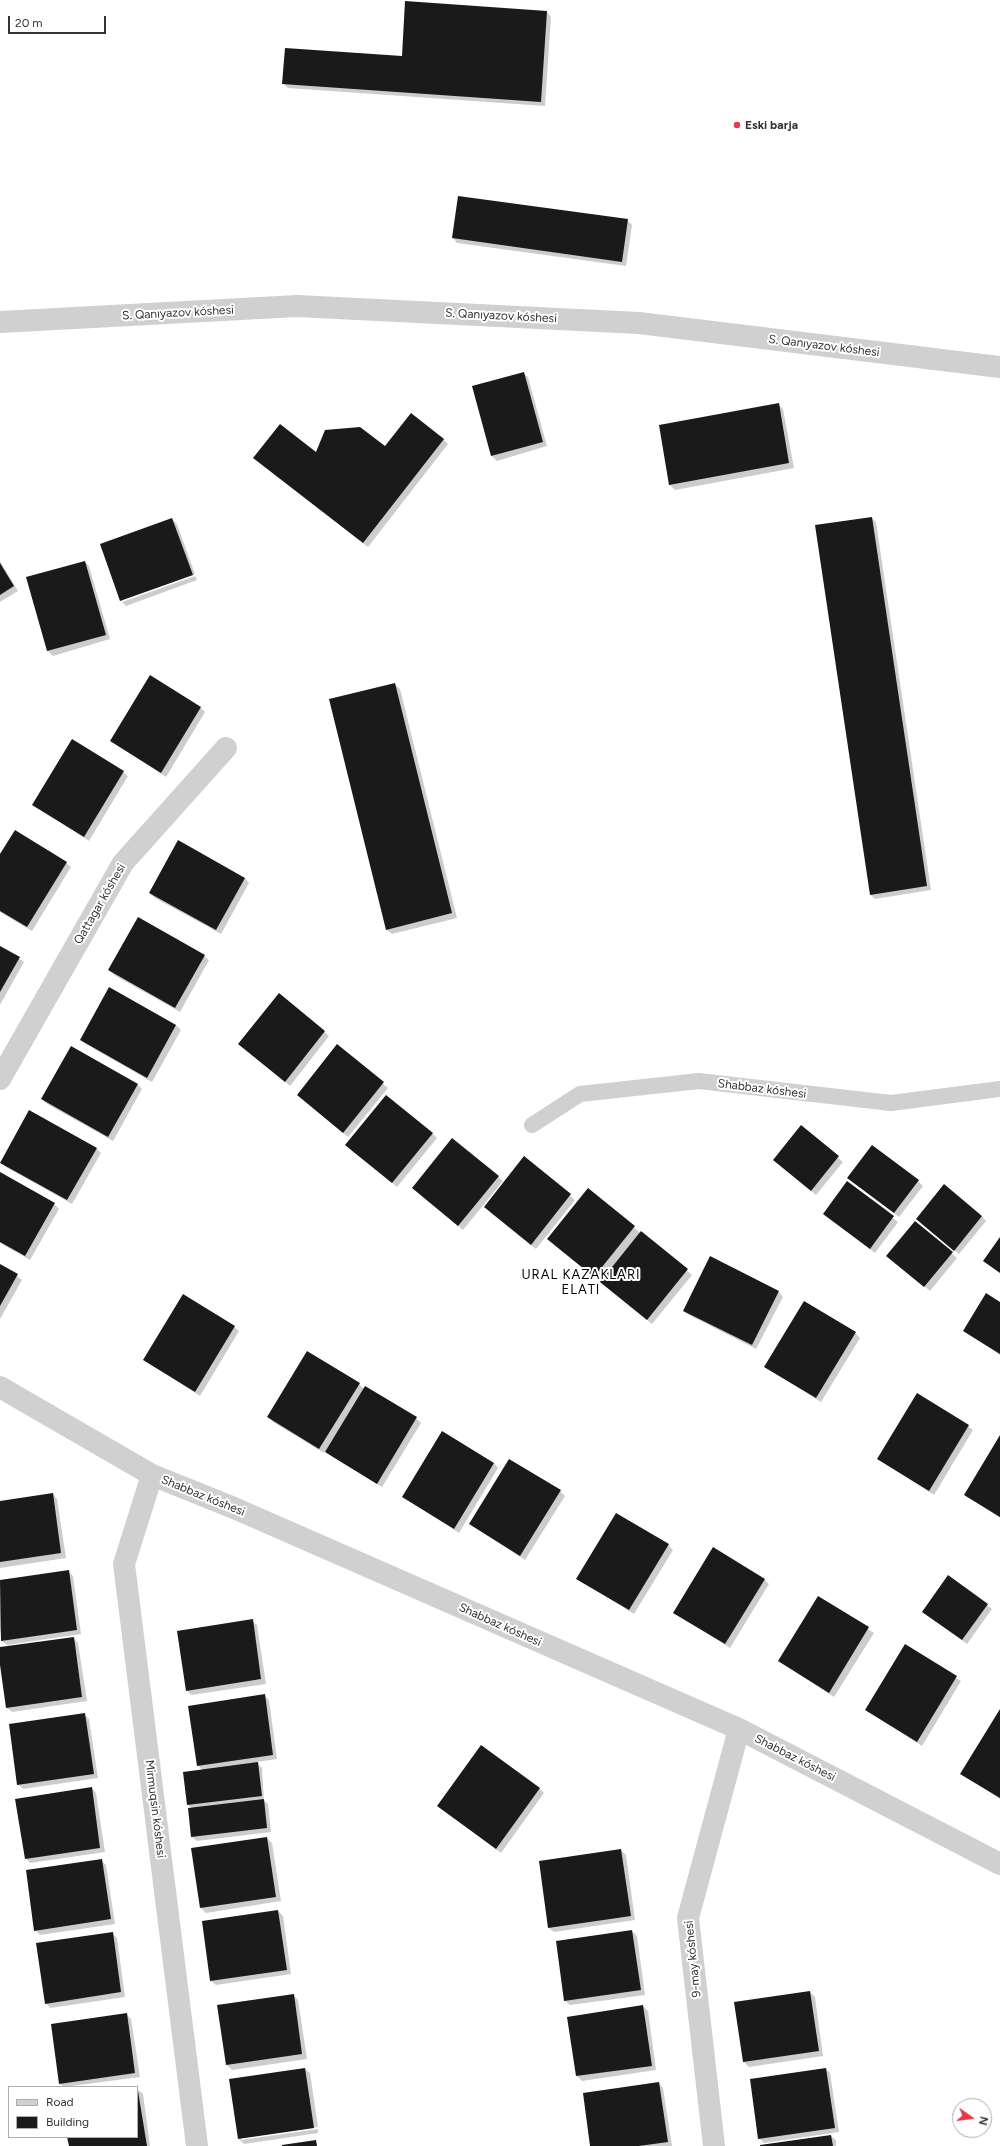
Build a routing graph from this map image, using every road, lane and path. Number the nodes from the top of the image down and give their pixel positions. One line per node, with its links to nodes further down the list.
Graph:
1 (0, 322): 2 (street, S. Qanıyazov kóshesi)
2 (1000, 367)
3 (226, 748): 4 (street, Qattagar kóshesi)
4 (0, 1079)
5 (1000, 1089): 6 (lane, Shabbaz kóshesi)
6 (532, 1125)
7 (0, 1387): 8 (street, Shabbaz kóshesi)
8 (152, 1475): 9 (street, Shabbaz kóshesi); 11 (street, Mirmuqsin kóshesi)
9 (739, 1729): 10 (street, Shabbaz kóshesi); 12 (street, 9-may kóshesi)
10 (1000, 1864)
11 (197, 2146)
12 (714, 2146)

